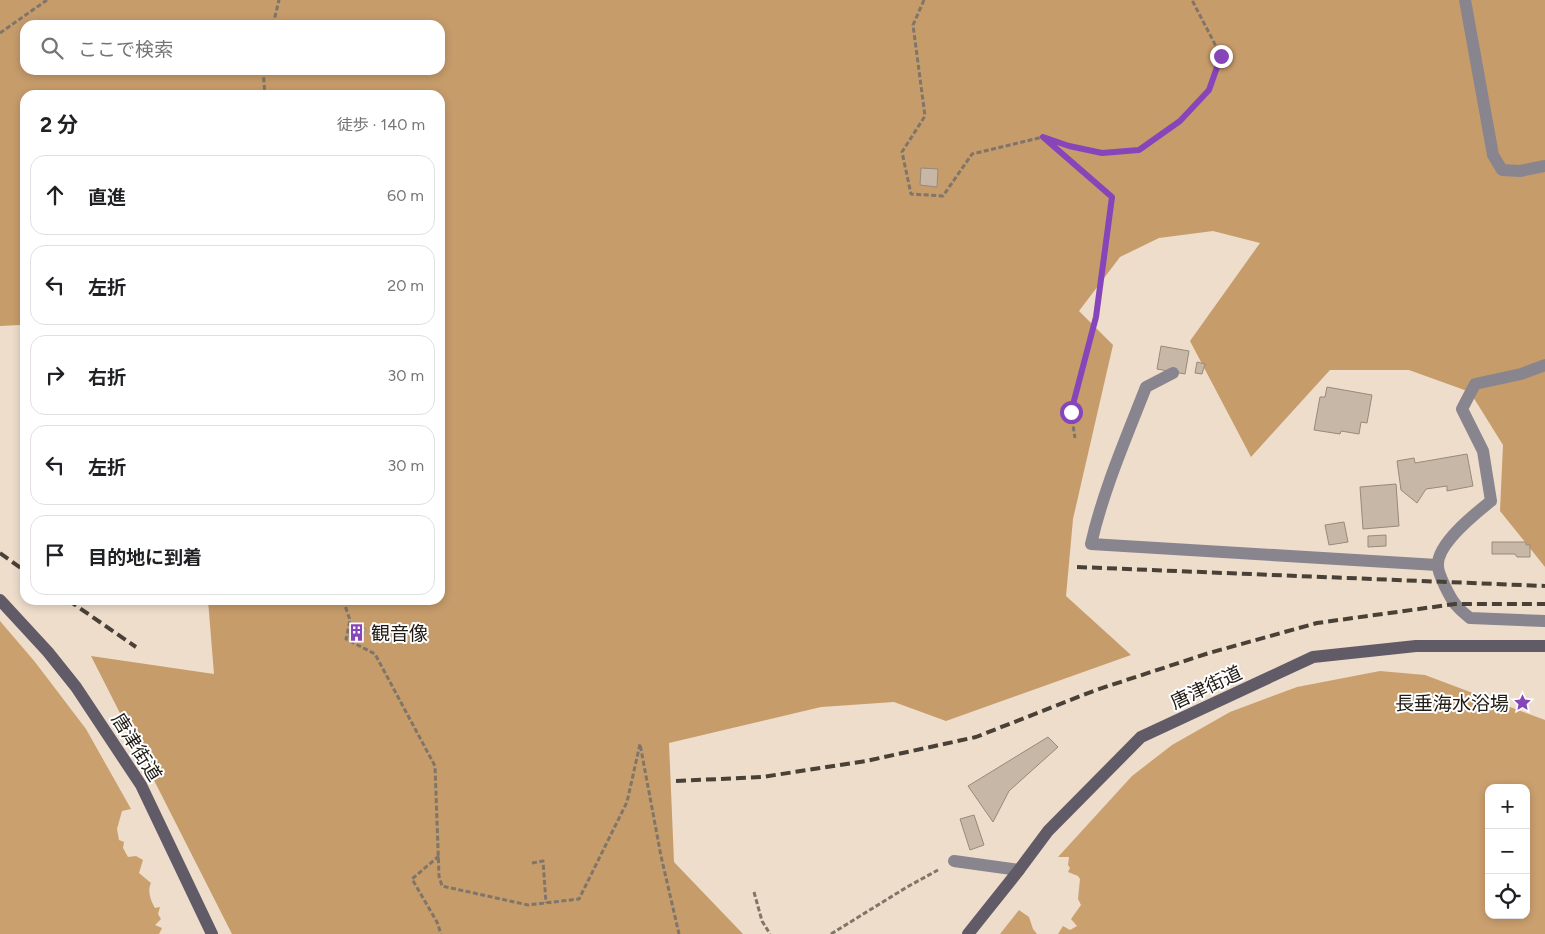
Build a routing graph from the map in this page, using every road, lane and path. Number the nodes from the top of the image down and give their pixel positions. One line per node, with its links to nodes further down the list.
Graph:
1 (47, 0): 7 (path)
2 (279, 0): 6 (path)
3 (924, 0): 10 (path)
4 (1192, 0): 10 (path)
5 (1465, 0): 11 (street)
6 (274, 20)
7 (0, 33)
8 (263, 75): 9 (path)
9 (265, 90)
10 (1043, 137): 14 (path)
11 (1545, 166)
12 (1545, 365): 15 (street)
13 (1173, 373): 15 (street)
14 (1075, 438)
15 (1437, 565): 18 (street)
16 (0, 600): 26 (street, 唐津街道)
17 (345, 605): 20 (path)
18 (1545, 621)
19 (1545, 646): 23 (street, 唐津街道)
20 (439, 856): 25 (path); 27 (path)
21 (954, 862): 23 (street); 30 (path)
22 (532, 863): 25 (path)
23 (1019, 870): 31 (street, 唐津街道)
24 (754, 892): 29 (path)
25 (546, 903): 28 (path)
26 (212, 934)
27 (442, 934)
28 (678, 934)
29 (770, 934)
30 (830, 934)
31 (968, 934)

